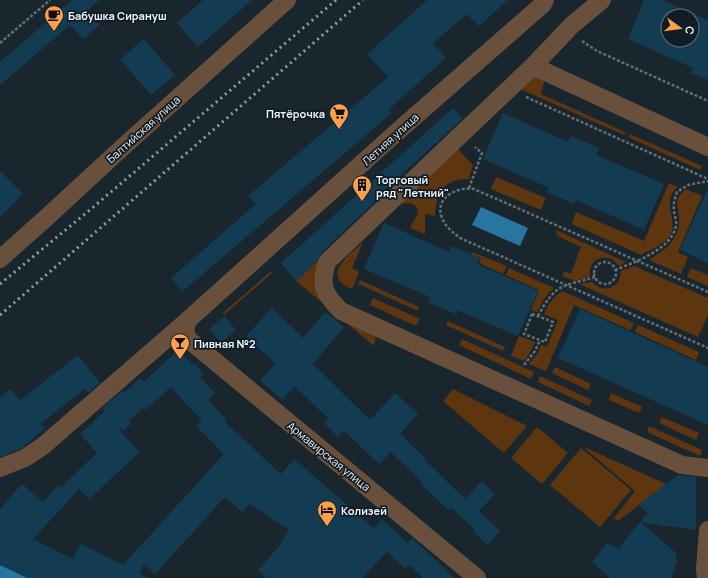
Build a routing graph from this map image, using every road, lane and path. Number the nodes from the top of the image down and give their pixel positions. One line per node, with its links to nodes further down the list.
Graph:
1 (50, 0): 6 (path)
2 (287, 0): 14 (street, Балтийская улица)
3 (545, 0): 21 (street, Летняя улица)
4 (602, 0): 5 (street)
5 (572, 26): 7 (street); 9 (path)
6 (0, 43)
7 (533, 66): 10 (street); 11 (street)
8 (520, 94): 12 (path)
9 (708, 101)
10 (462, 134): 13 (path); 26 (street)
11 (708, 147)
12 (708, 180): 15 (path)
13 (469, 188): 15 (path); 18 (path)
14 (0, 259)
15 (638, 261): 16 (path); 19 (path)
16 (616, 270): 17 (path); 17 (path)
17 (595, 278): 18 (path)
18 (566, 284): 20 (path); 23 (path)
19 (708, 292)
20 (538, 316): 22 (path); 22 (path)
21 (187, 325): 25 (street, Летняя улица); 28 (street, Армавирская улица)
22 (540, 340): 24 (path)
23 (708, 348)
24 (524, 365)
25 (0, 468)
26 (708, 468)
27 (708, 530): 29 (street)
28 (477, 578)
29 (706, 578)

